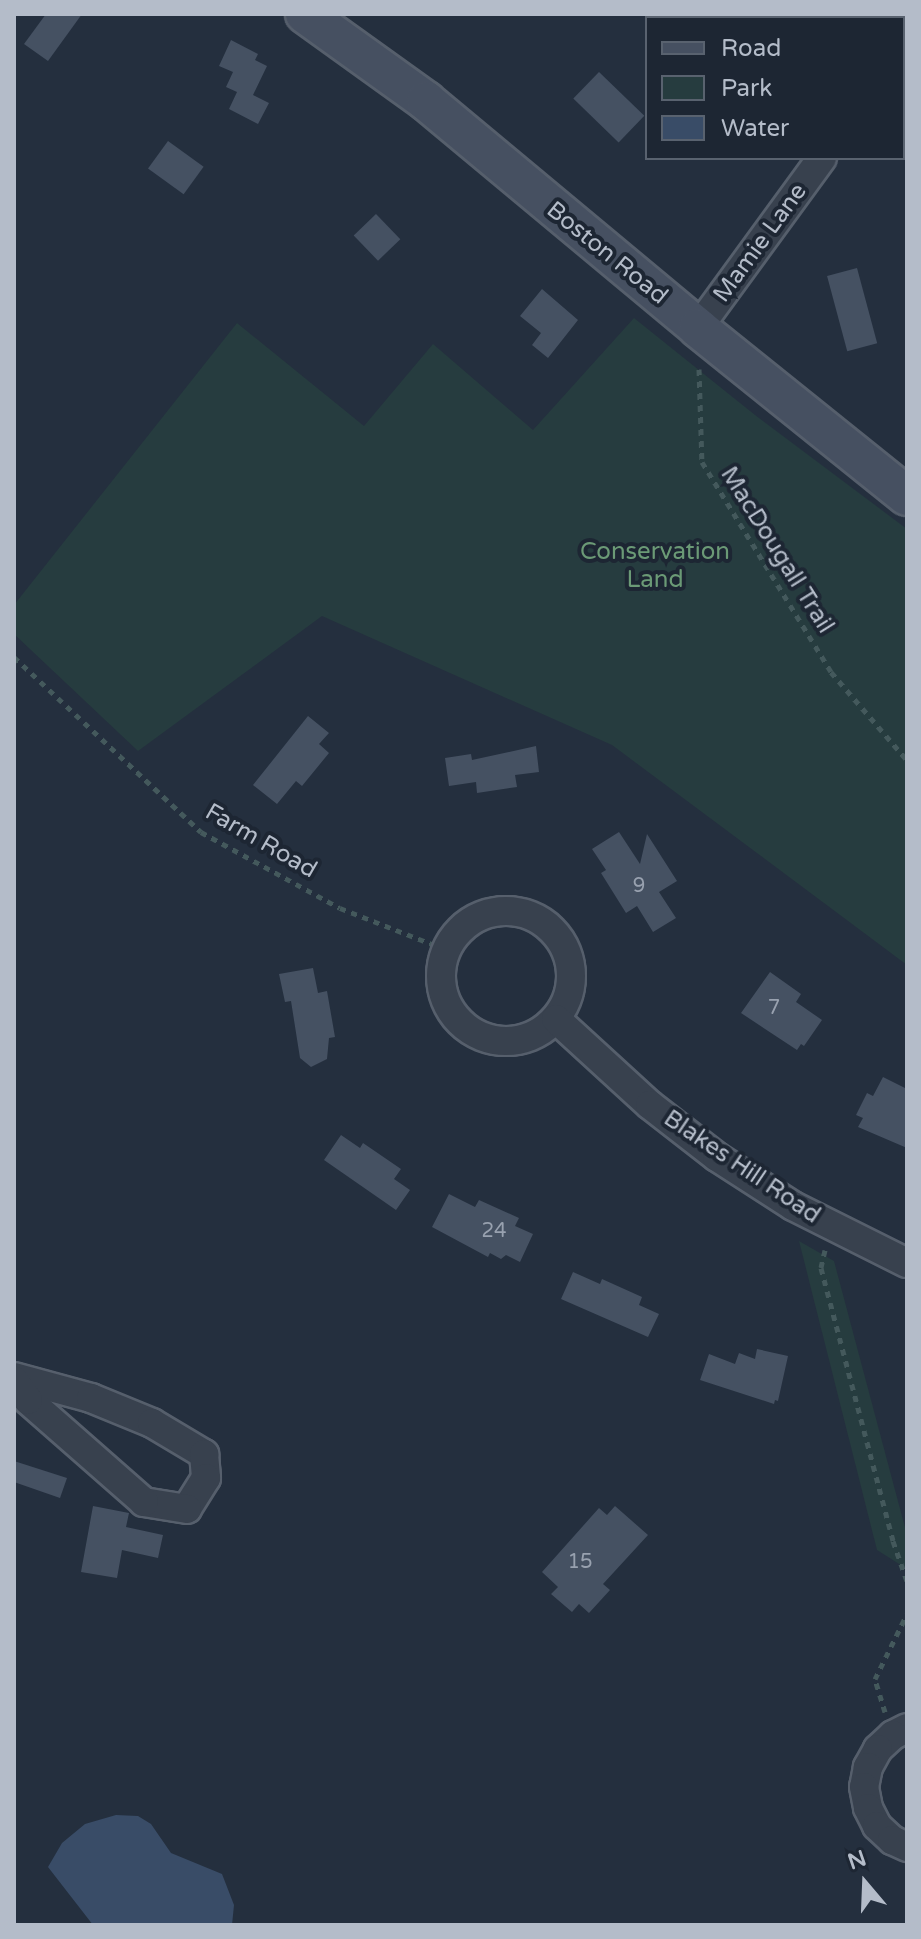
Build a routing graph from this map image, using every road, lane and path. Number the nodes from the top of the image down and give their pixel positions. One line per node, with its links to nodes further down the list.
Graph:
1 (305, 14): 3 (main road, Boston Road)
2 (821, 160): 3 (street, Mamie Lane)
3 (698, 328): 4 (main road, Boston Road); 6 (path, MacDougall Trail)
4 (901, 484)
5 (14, 657): 7 (path, Farm Road)
6 (907, 760)
7 (447, 950): 8 (street); 8 (street)
8 (556, 1019): 9 (street, Blakes Hill Road)
9 (830, 1226): 10 (street, Blakes Hill Road); 12 (path)
10 (907, 1263)
11 (14, 1379): 11 (street)
12 (907, 1581)
13 (907, 1614): 14 (path)
14 (900, 1732): 15 (street)
15 (907, 1847)

